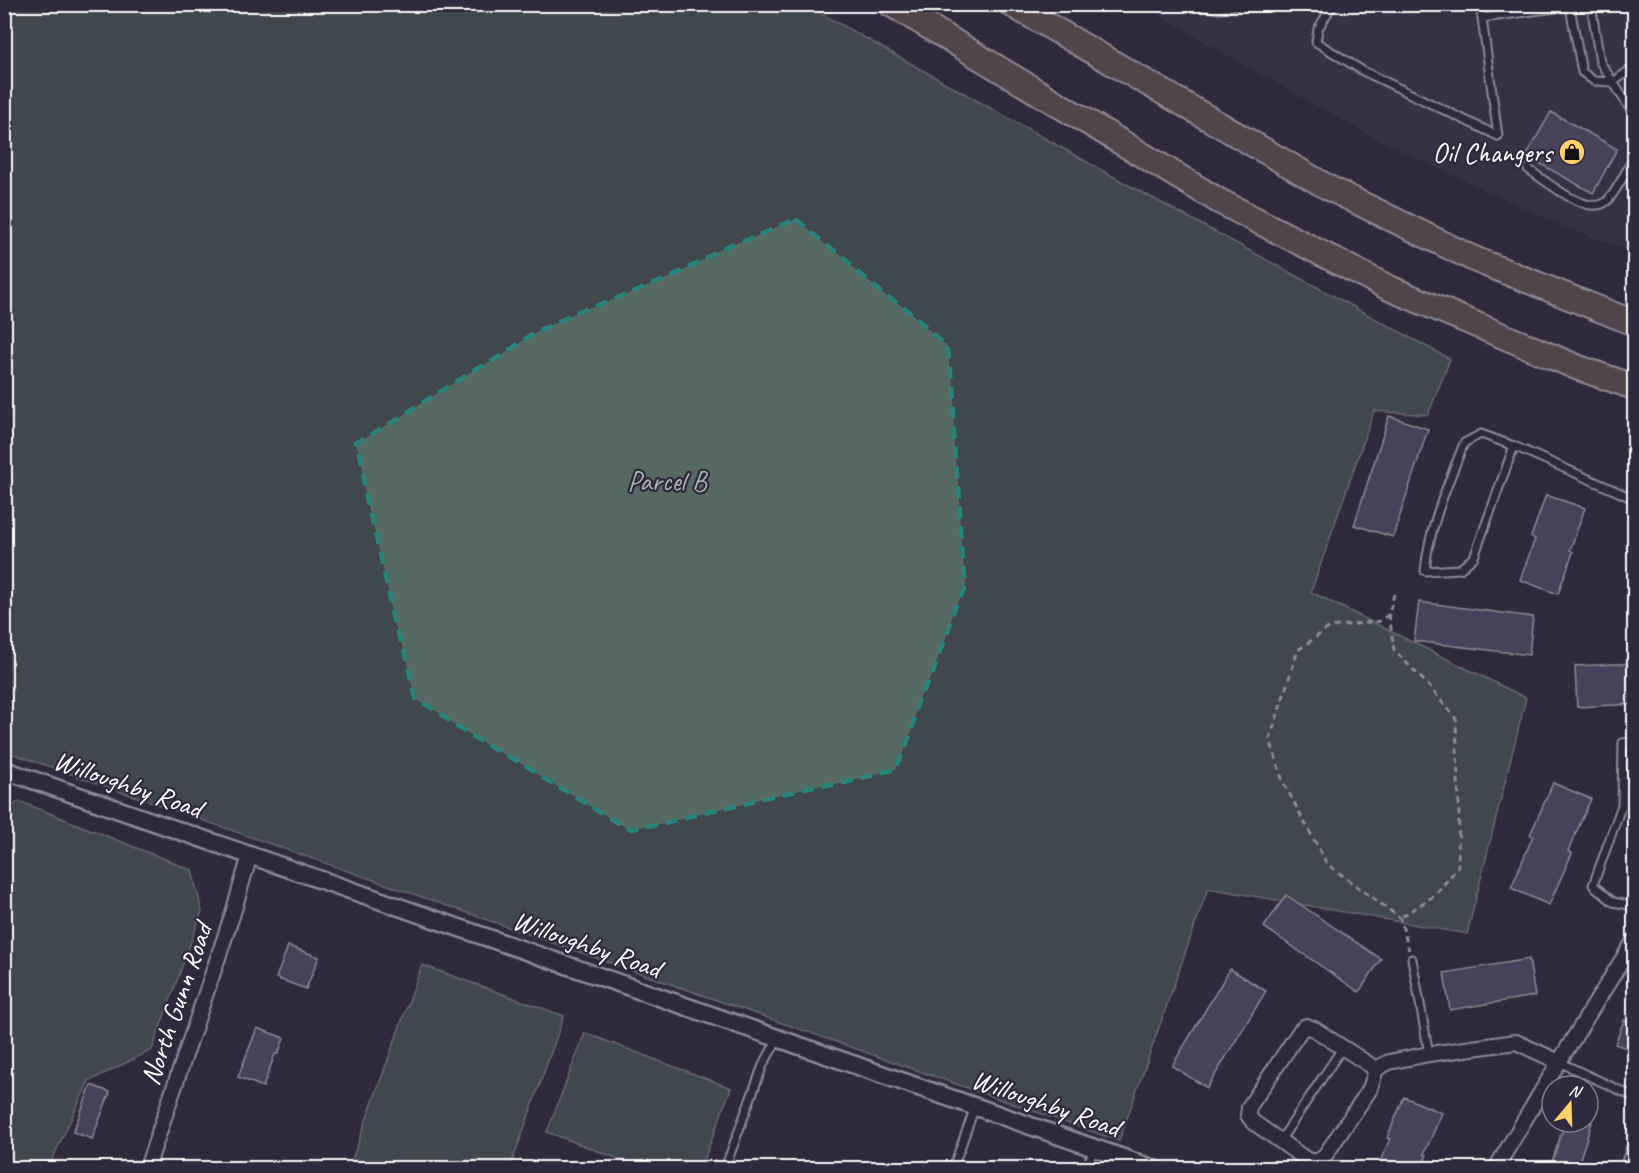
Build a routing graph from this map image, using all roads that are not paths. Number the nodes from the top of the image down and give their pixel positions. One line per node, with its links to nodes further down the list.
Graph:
1 (891, 4): 18 (highway)
2 (1011, 4): 17 (highway)
3 (1197, 4): 4 (lane)
4 (1241, 4)
5 (1333, 4): 10 (lane)
6 (1480, 4): 10 (lane)
7 (1586, 4): 9 (lane)
8 (1591, 4): 12 (lane)
9 (1570, 7): 10 (lane); 12 (lane)
10 (1482, 18)
11 (1635, 67): 12 (lane)
12 (1613, 82): 13 (lane)
13 (1632, 106): 14 (lane)
14 (1635, 115)
15 (1635, 157): 16 (lane)
16 (1528, 169)
17 (1635, 323)
18 (1635, 387)
19 (1514, 446): 19 (lane); 20 (lane)
20 (1635, 499)
21 (1635, 741): 24 (lane)
22 (4, 770): 23 (street, Willoughby Road)
23 (250, 855): 27 (street, Willoughby Road); 38 (street, North Gunn Road)
24 (1635, 906)
25 (1635, 941): 30 (street)
26 (1412, 959): 29 (lane)
27 (778, 1039): 33 (street, Willoughby Road); 39 (lane)
28 (1343, 1047): 31 (street); 35 (lane); 35 (street)
29 (1429, 1054): 30 (street); 31 (street)
30 (1559, 1062): 32 (lane); 43 (street)
31 (1376, 1069): 35 (street)
32 (1635, 1097)
33 (975, 1107): 36 (street, Willoughby Road); 40 (lane)
34 (1635, 1138): 44 (lane)
35 (1280, 1141)
36 (1094, 1149): 37 (street, Willoughby Road); 41 (lane)
37 (1122, 1164): 42 (street, Willoughby Road)
38 (147, 1168)
39 (725, 1168)
40 (953, 1168)
41 (1086, 1168)
42 (1152, 1168)
43 (1496, 1168)
44 (1624, 1168)

